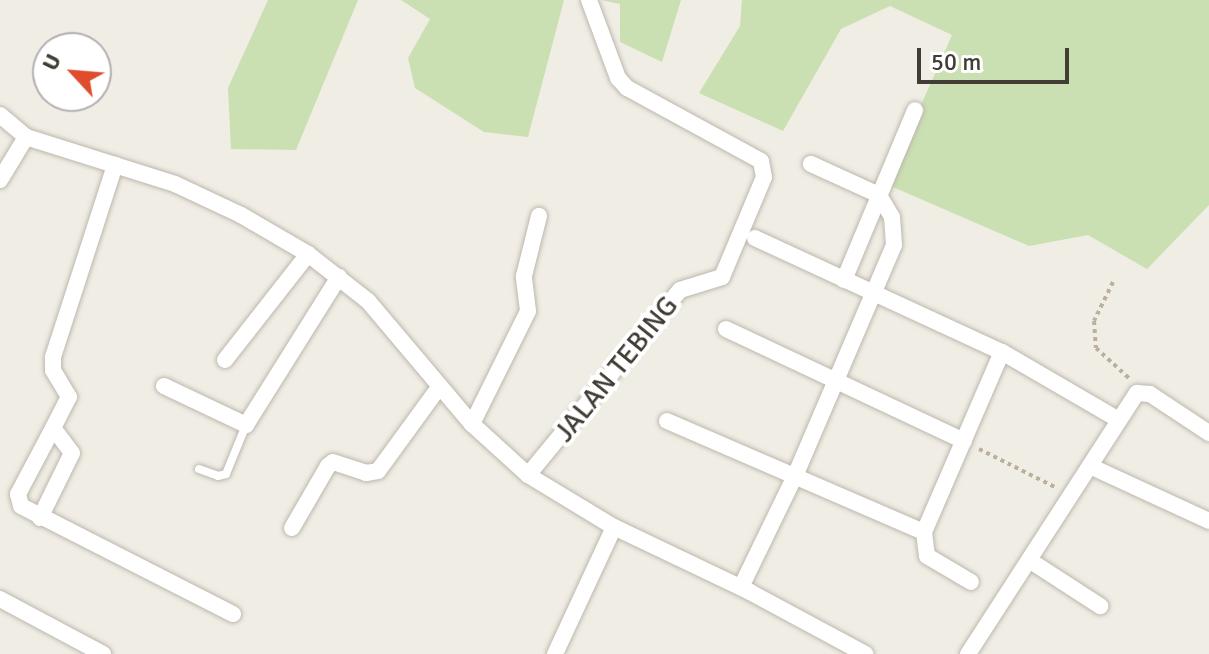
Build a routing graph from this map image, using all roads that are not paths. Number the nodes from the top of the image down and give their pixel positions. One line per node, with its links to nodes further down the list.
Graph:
1 (589, 0): 30 (street, JALAN TEBING)
2 (915, 110): 8 (street)
3 (0, 115): 4 (street)
4 (26, 137): 6 (street); 7 (street)
5 (811, 164): 8 (street)
6 (115, 165): 11 (street); 25 (street)
7 (0, 180)
8 (879, 195): 13 (street); 14 (street)
9 (539, 216): 23 (street)
10 (755, 238): 13 (street)
11 (308, 254): 12 (street); 17 (street)
12 (339, 277): 20 (street); 24 (street)
13 (844, 280): 14 (street)
14 (875, 294): 16 (street); 18 (street)
15 (726, 329): 18 (street)
16 (1002, 352): 21 (street); 27 (street)
17 (225, 360)
18 (836, 380): 27 (street); 31 (street)
19 (164, 386): 24 (street)
20 (440, 386): 23 (street); 35 (street)
21 (1119, 420): 26 (street); 28 (street)
22 (667, 421): 31 (street)
23 (472, 424): 30 (street)
24 (246, 425): 29 (lane)
25 (53, 428): 32 (street); 32 (street)
26 (1209, 433)
27 (964, 441): 36 (street)
28 (1090, 466): 33 (street); 37 (street)
29 (199, 469)
30 (528, 475): 34 (street)
31 (795, 476): 36 (street); 39 (street)
32 (40, 518): 42 (street)
33 (1209, 521)
34 (614, 527): 39 (street); 44 (street)
35 (292, 528)
36 (924, 532): 38 (street)
37 (1029, 560): 41 (street); 46 (street)
38 (971, 582)
39 (741, 587): 45 (street)
40 (0, 599): 43 (street)
41 (1100, 606)
42 (233, 614)
43 (103, 654)
44 (555, 654)
45 (865, 654)
46 (968, 654)

